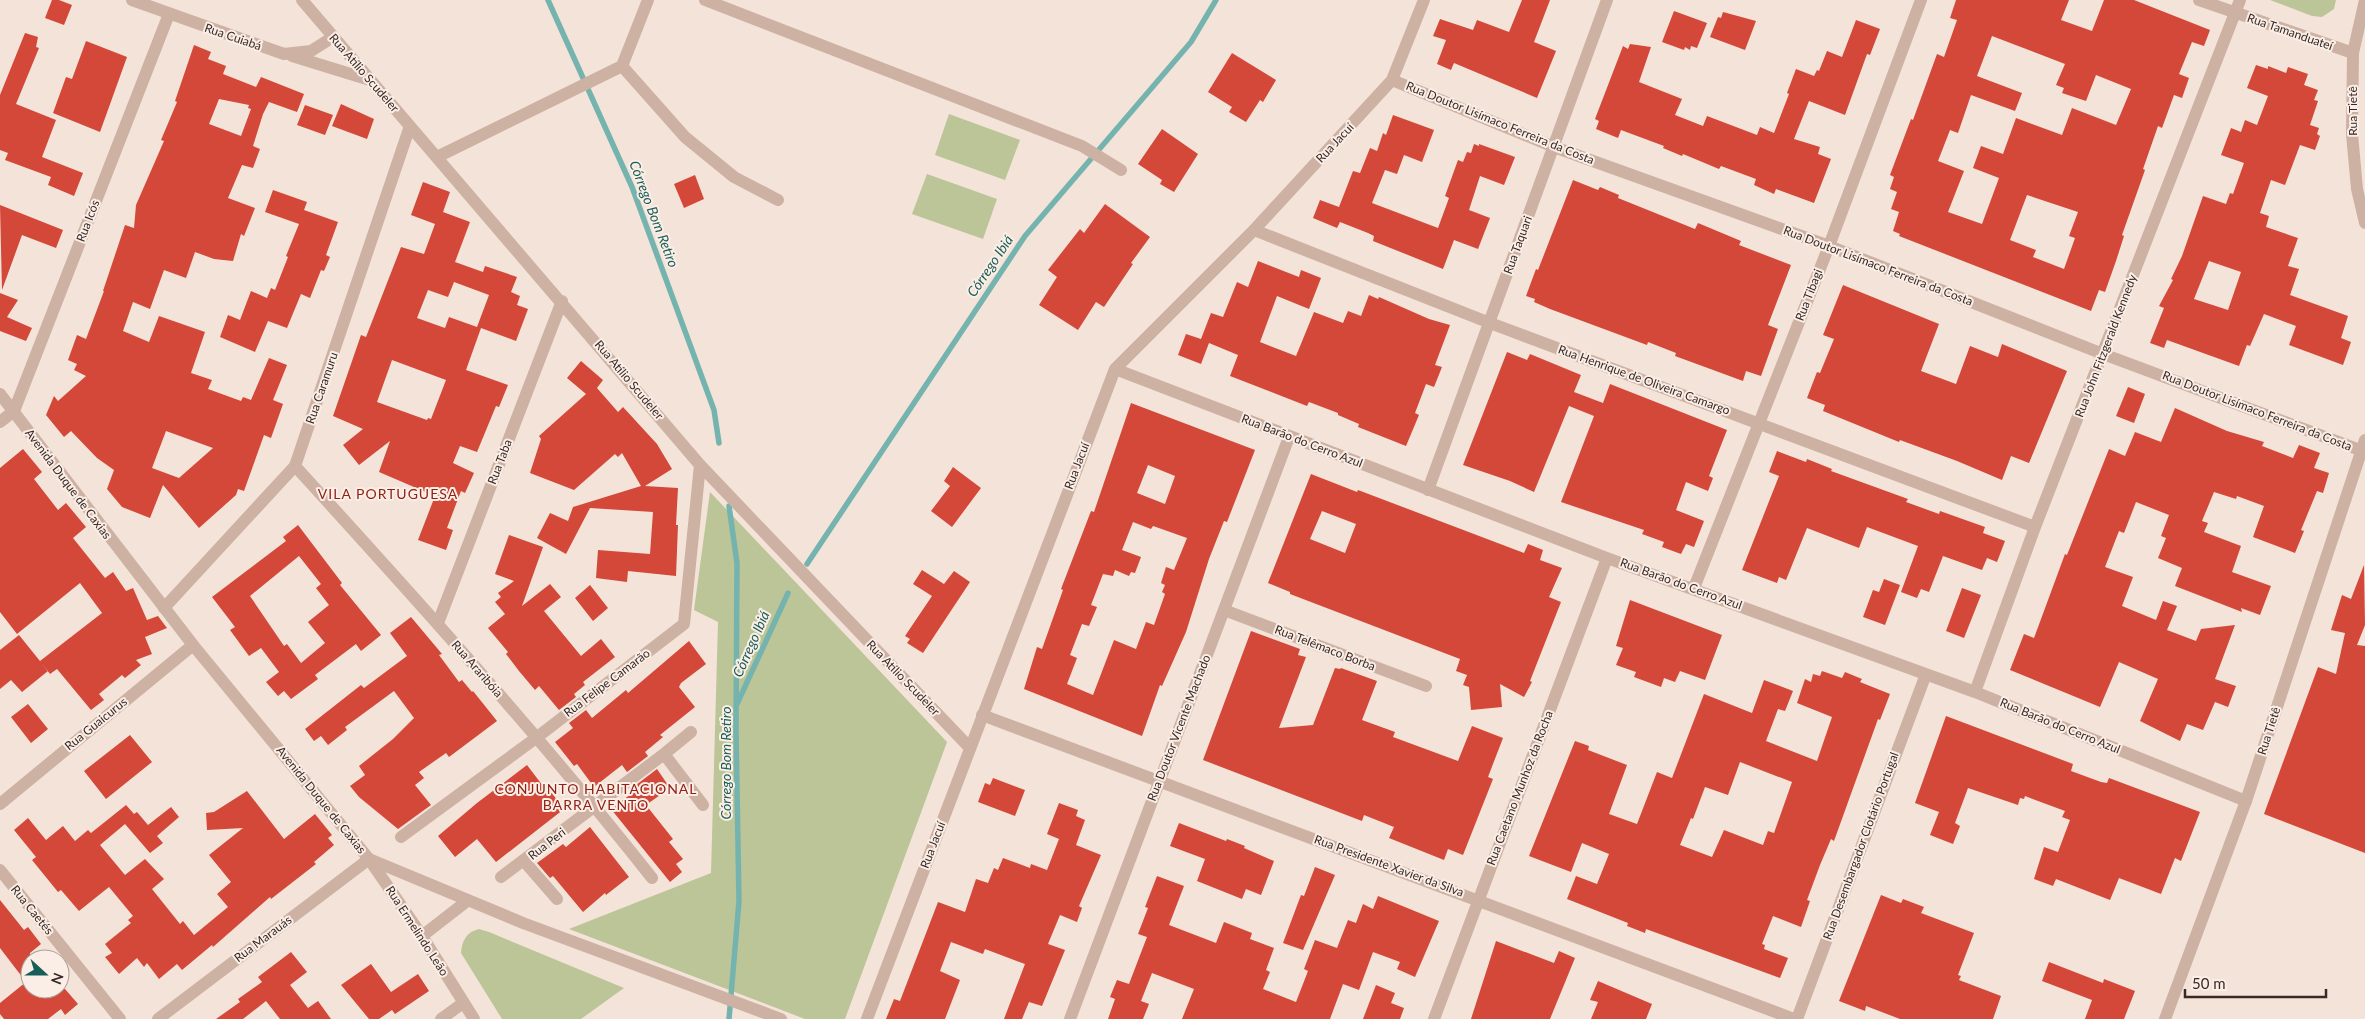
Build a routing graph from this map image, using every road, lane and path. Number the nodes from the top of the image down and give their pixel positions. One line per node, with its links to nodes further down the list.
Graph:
1 (132, 0): 12 (street, Rua Cuiabá)
2 (302, 0): 13 (street, Rua Atílio Scudeler)
3 (648, 0): 16 (street)
4 (705, 0): 22 (street)
5 (1424, 0): 18 (street, Rua Jacuí)
6 (1607, 0): 20 (street, Rua Taquari)
7 (1921, 0): 26 (street, Rua Tibagi)
8 (2199, 0): 11 (street, Rua Tamanduateí)
9 (2240, 0): 11 (street, Rua John Fitzgerald Kennedy)
10 (2365, 0): 14 (street, Rua Tietê)
11 (2235, 13): 14 (street, Rua Tamanduateí); 29 (street, Rua John Fitzgerald Kennedy)
12 (169, 14): 15 (street, Rua Cuiabá); 32 (street, Rua Icós)
13 (334, 37): 15 (street, Rua Cuiabá); 17 (street, Rua Atílio Scudeler)
14 (2353, 53): 24 (street, Rua Tietê)
15 (284, 54): 17 (street)
16 (622, 66): 21 (street); 23 (street)
17 (370, 80): 19 (street, Rua Atílio Scudeler)
18 (1392, 80): 20 (street, Rua Doutor Lisímaco Ferreira da Costa); 25 (street, Rua Jacuí)
19 (410, 126): 21 (street, Rua Atílio Scudeler); 38 (street, Rua Caramuru)
20 (1554, 147): 26 (street, Rua Doutor Lisímaco Ferreira da Costa); 28 (street, Rua Taquari)
21 (437, 157): 27 (street, Rua Atílio Scudeler)
22 (1121, 170)
23 (778, 200)
24 (2365, 222)
25 (1254, 230): 28 (street, Rua Henrique de Oliveira Camargo); 30 (street, Rua Jacuí)
26 (1828, 246): 29 (street, Rua Doutor Lisímaco Ferreira da Costa); 34 (street, Rua Tibagi)
27 (562, 301): 37 (street, Rua Atílio Scudeler); 45 (street, Rua Taba)
28 (1490, 323): 34 (street, Rua Henrique de Oliveira Camargo); 39 (street, Rua Taquari)
29 (2104, 354): 36 (street, Rua Doutor Lisímaco Ferreira da Costa); 40 (street, Rua John Fitzgerald Kennedy)
30 (1115, 369): 35 (street, Rua Barão do Cerro Azul); 50 (street, Rua Jacuí)
31 (0, 394): 32 (street, Avenida Duque de Caxias)
32 (14, 412): 33 (street); 43 (street, Avenida Duque de Caxias)
33 (0, 422)
34 (1759, 423): 40 (street, Rua Henrique de Oliveira Camargo); 42 (street, Rua Tibagi)
35 (1289, 437): 39 (street, Rua Barão do Cerro Azul); 44 (street, Rua Doutor Vicente Machado)
36 (2364, 447): 56 (street, Rua Tietê)
37 (700, 464): 52 (street, Rua Felipe Camarão); 53 (street, Rua Atílio Scudeler)
38 (295, 466): 43 (street, Rua Caramuru); 45 (street, Rua Araribóia)
39 (1428, 490): 41 (street, Rua Barão do Cerro Azul)
40 (2035, 527): 49 (street, Rua John Fitzgerald Kennedy)
41 (1606, 558): 42 (street, Rua Barão do Cerro Azul); 67 (street, Rua Caetano Munhoz da Rocha)
42 (1694, 588): 47 (street, Rua Barão do Cerro Azul)
43 (164, 608): 46 (street, Avenida Duque de Caxias)
44 (1224, 610): 48 (street, Rua Telêmaco Borba); 55 (street, Rua Doutor Vicente Machado)
45 (438, 623): 52 (street, Rua Araribóia)
46 (193, 644): 57 (street, Rua Guaicurus); 61 (street, Avenida Duque de Caxias)
47 (1926, 674): 49 (street, Rua Barão do Cerro Azul); 79 (street, Rua Desembargador Clotário Portugal)
48 (1426, 686)
49 (1975, 692): 56 (street, Rua Barão do Cerro Azul)
50 (982, 715): 53 (street, Rua Jacuí); 55 (street, Rua Presidente Xavier da Silva)
51 (691, 732): 54 (street, Rua Peri)
52 (536, 738): 59 (street, Rua Araribóia); 60 (street, Rua Felipe Camarão)
53 (970, 748): 76 (street, Rua Jacuí)
54 (664, 754): 58 (street); 59 (street, Rua Peri)
55 (1159, 780): 67 (street, Rua Presidente Xavier da Silva); 77 (street, Rua Doutor Vicente Machado)
56 (2246, 801): 80 (street, Rua Tietê)
57 (0, 804)
58 (703, 805)
59 (596, 806): 62 (street, Rua Peri); 65 (street, Rua Araribóia)
60 (401, 837)
61 (369, 859): 68 (street, Avenida Duque de Caxias); 69 (street, Rua Ermelindo Leão); 72 (street, Rua Marauás)
62 (524, 861): 64 (street, Rua Peri); 66 (street, Rua Peri)
63 (0, 870): 71 (street, Rua Caetés)
64 (501, 877)
65 (652, 878)
66 (557, 899)
67 (1478, 899): 78 (street, Rua Caetano Munhoz da Rocha); 79 (street, Rua Presidente Xavier da Silva)
68 (467, 901): 69 (street); 75 (street, Avenida Duque de Caxias)
69 (422, 936): 70 (street, Rua Ermelindo Leão)
70 (463, 1004): 73 (street); 74 (street, Rua Ermelindo Leão)
71 (120, 1019)
72 (158, 1019)
73 (441, 1019)
74 (474, 1019)
75 (781, 1019)
76 (867, 1019)
77 (1070, 1019)
78 (1434, 1019)
79 (1796, 1019)
80 (2165, 1019)

